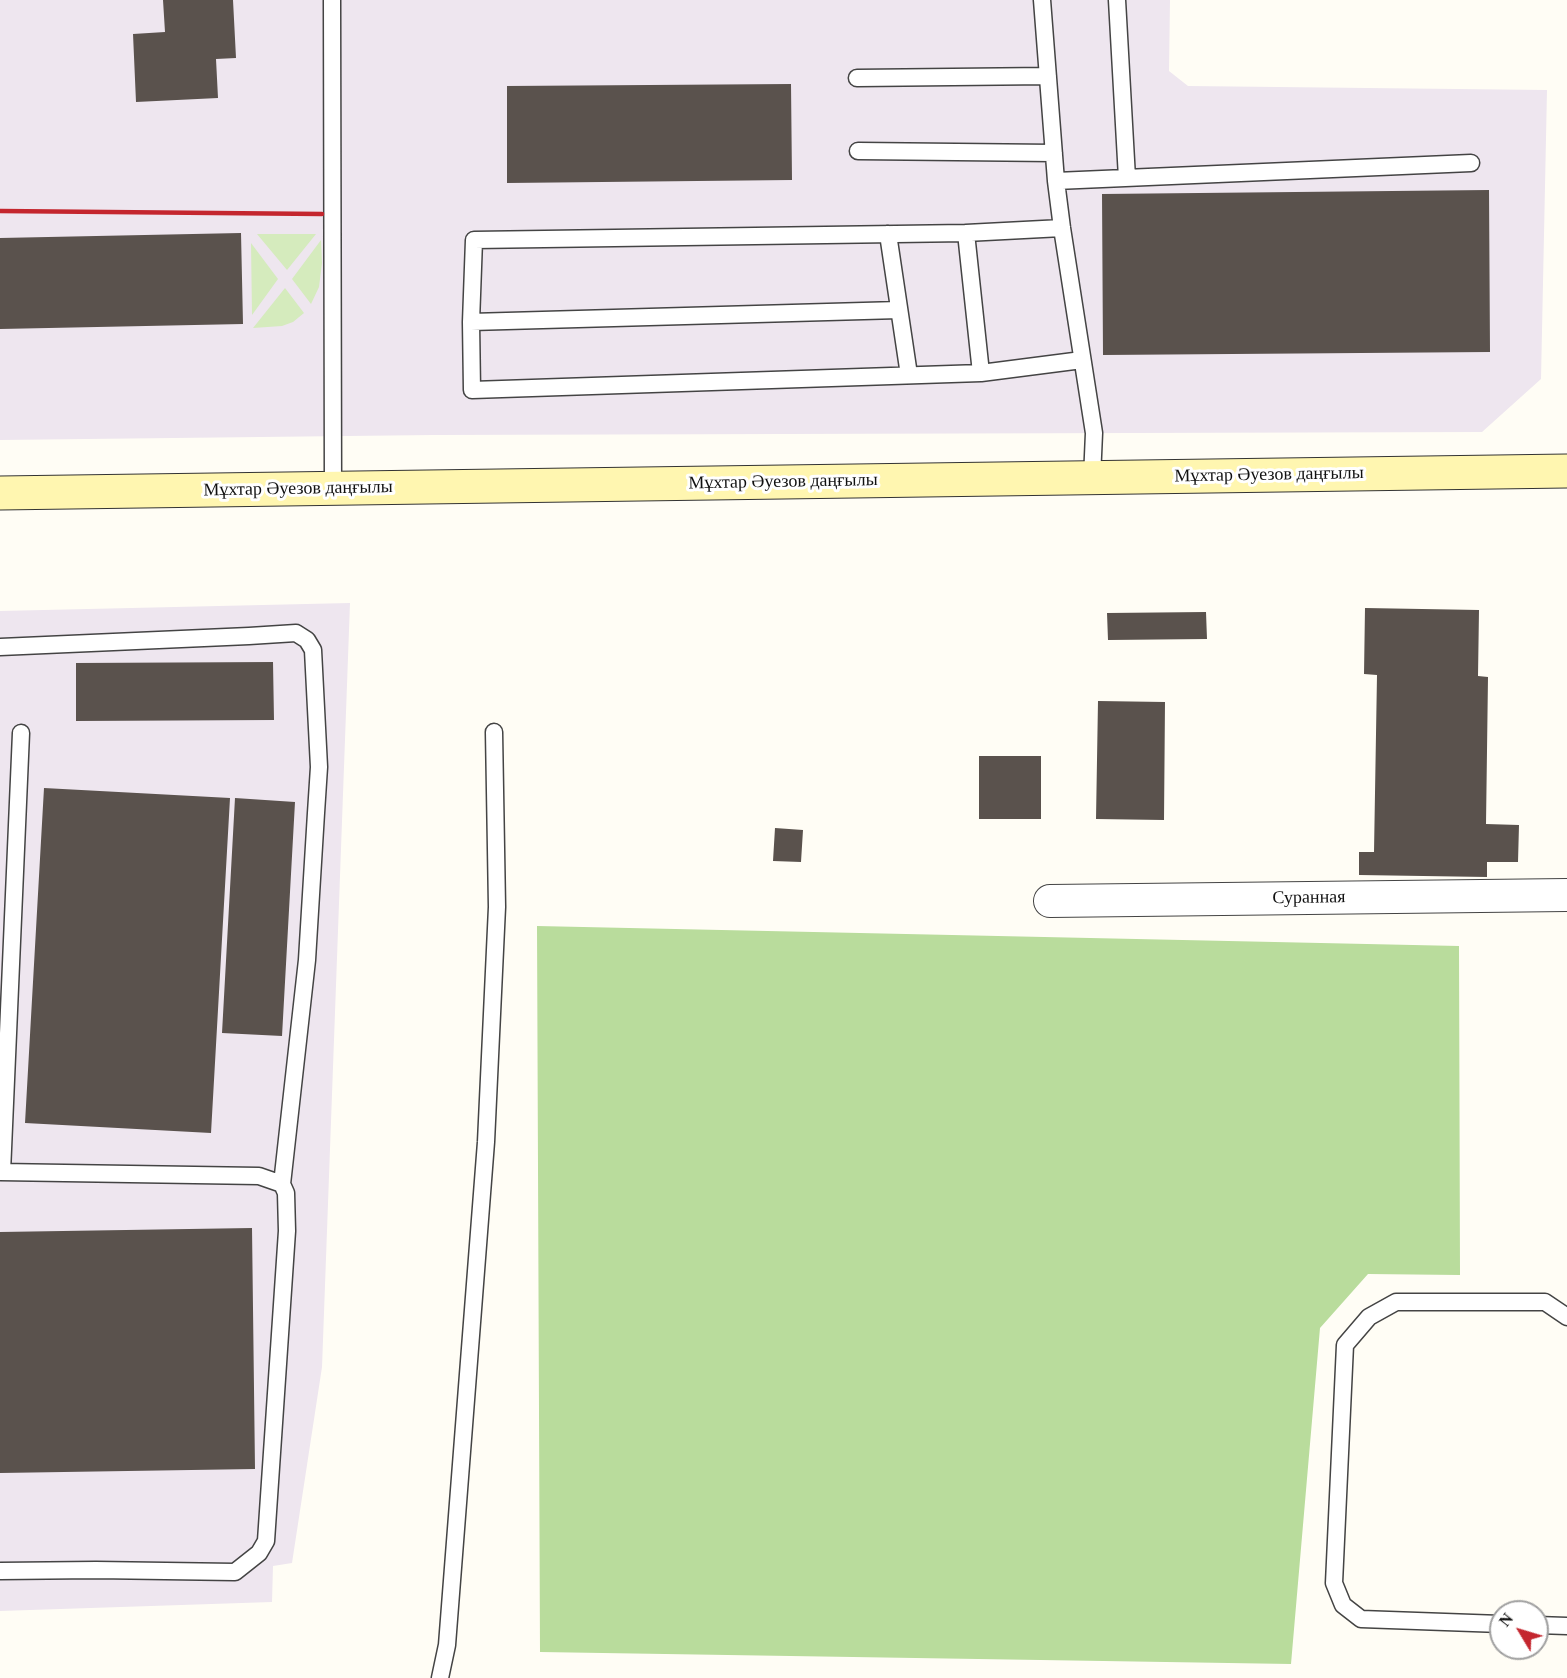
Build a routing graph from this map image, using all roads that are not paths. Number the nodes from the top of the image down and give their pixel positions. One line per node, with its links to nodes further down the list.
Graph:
1 (332, 0): 21 (lane)
2 (1042, 0): 4 (lane)
3 (1117, 0): 9 (lane)
4 (1048, 76): 5 (lane); 7 (lane)
5 (857, 78)
6 (858, 151): 7 (lane)
7 (1054, 153): 10 (lane)
8 (1472, 163): 9 (lane)
9 (1127, 178): 10 (lane)
10 (1056, 181): 11 (lane)
11 (1062, 228): 13 (lane); 16 (lane)
12 (888, 234): 13 (lane); 14 (lane); 15 (lane)
13 (966, 234): 17 (lane)
14 (899, 310): 15 (lane); 18 (lane)
15 (471, 322): 18 (lane)
16 (1082, 360): 17 (lane); 20 (lane)
17 (981, 373): 18 (lane)
18 (909, 375)
19 (1567, 471): 20 (main road, Мұхтар Әуезов даңғылы)
20 (1092, 478): 21 (main road, Мұхтар Әуезов даңғылы)
21 (333, 488): 22 (main road, Мұхтар Әуезов даңғылы)
22 (0, 493)
23 (0, 647): 29 (lane)
24 (494, 732): 35 (lane)
25 (21, 733): 28 (lane)
26 (1567, 895): 27 (street, Суранная)
27 (1050, 901)
28 (1, 1172): 29 (lane)
29 (282, 1184): 31 (lane)
30 (1567, 1317): 32 (lane)
31 (0, 1572)
32 (1489, 1624)
33 (1549, 1625): 34 (lane)
34 (1567, 1626)
35 (440, 1678)

